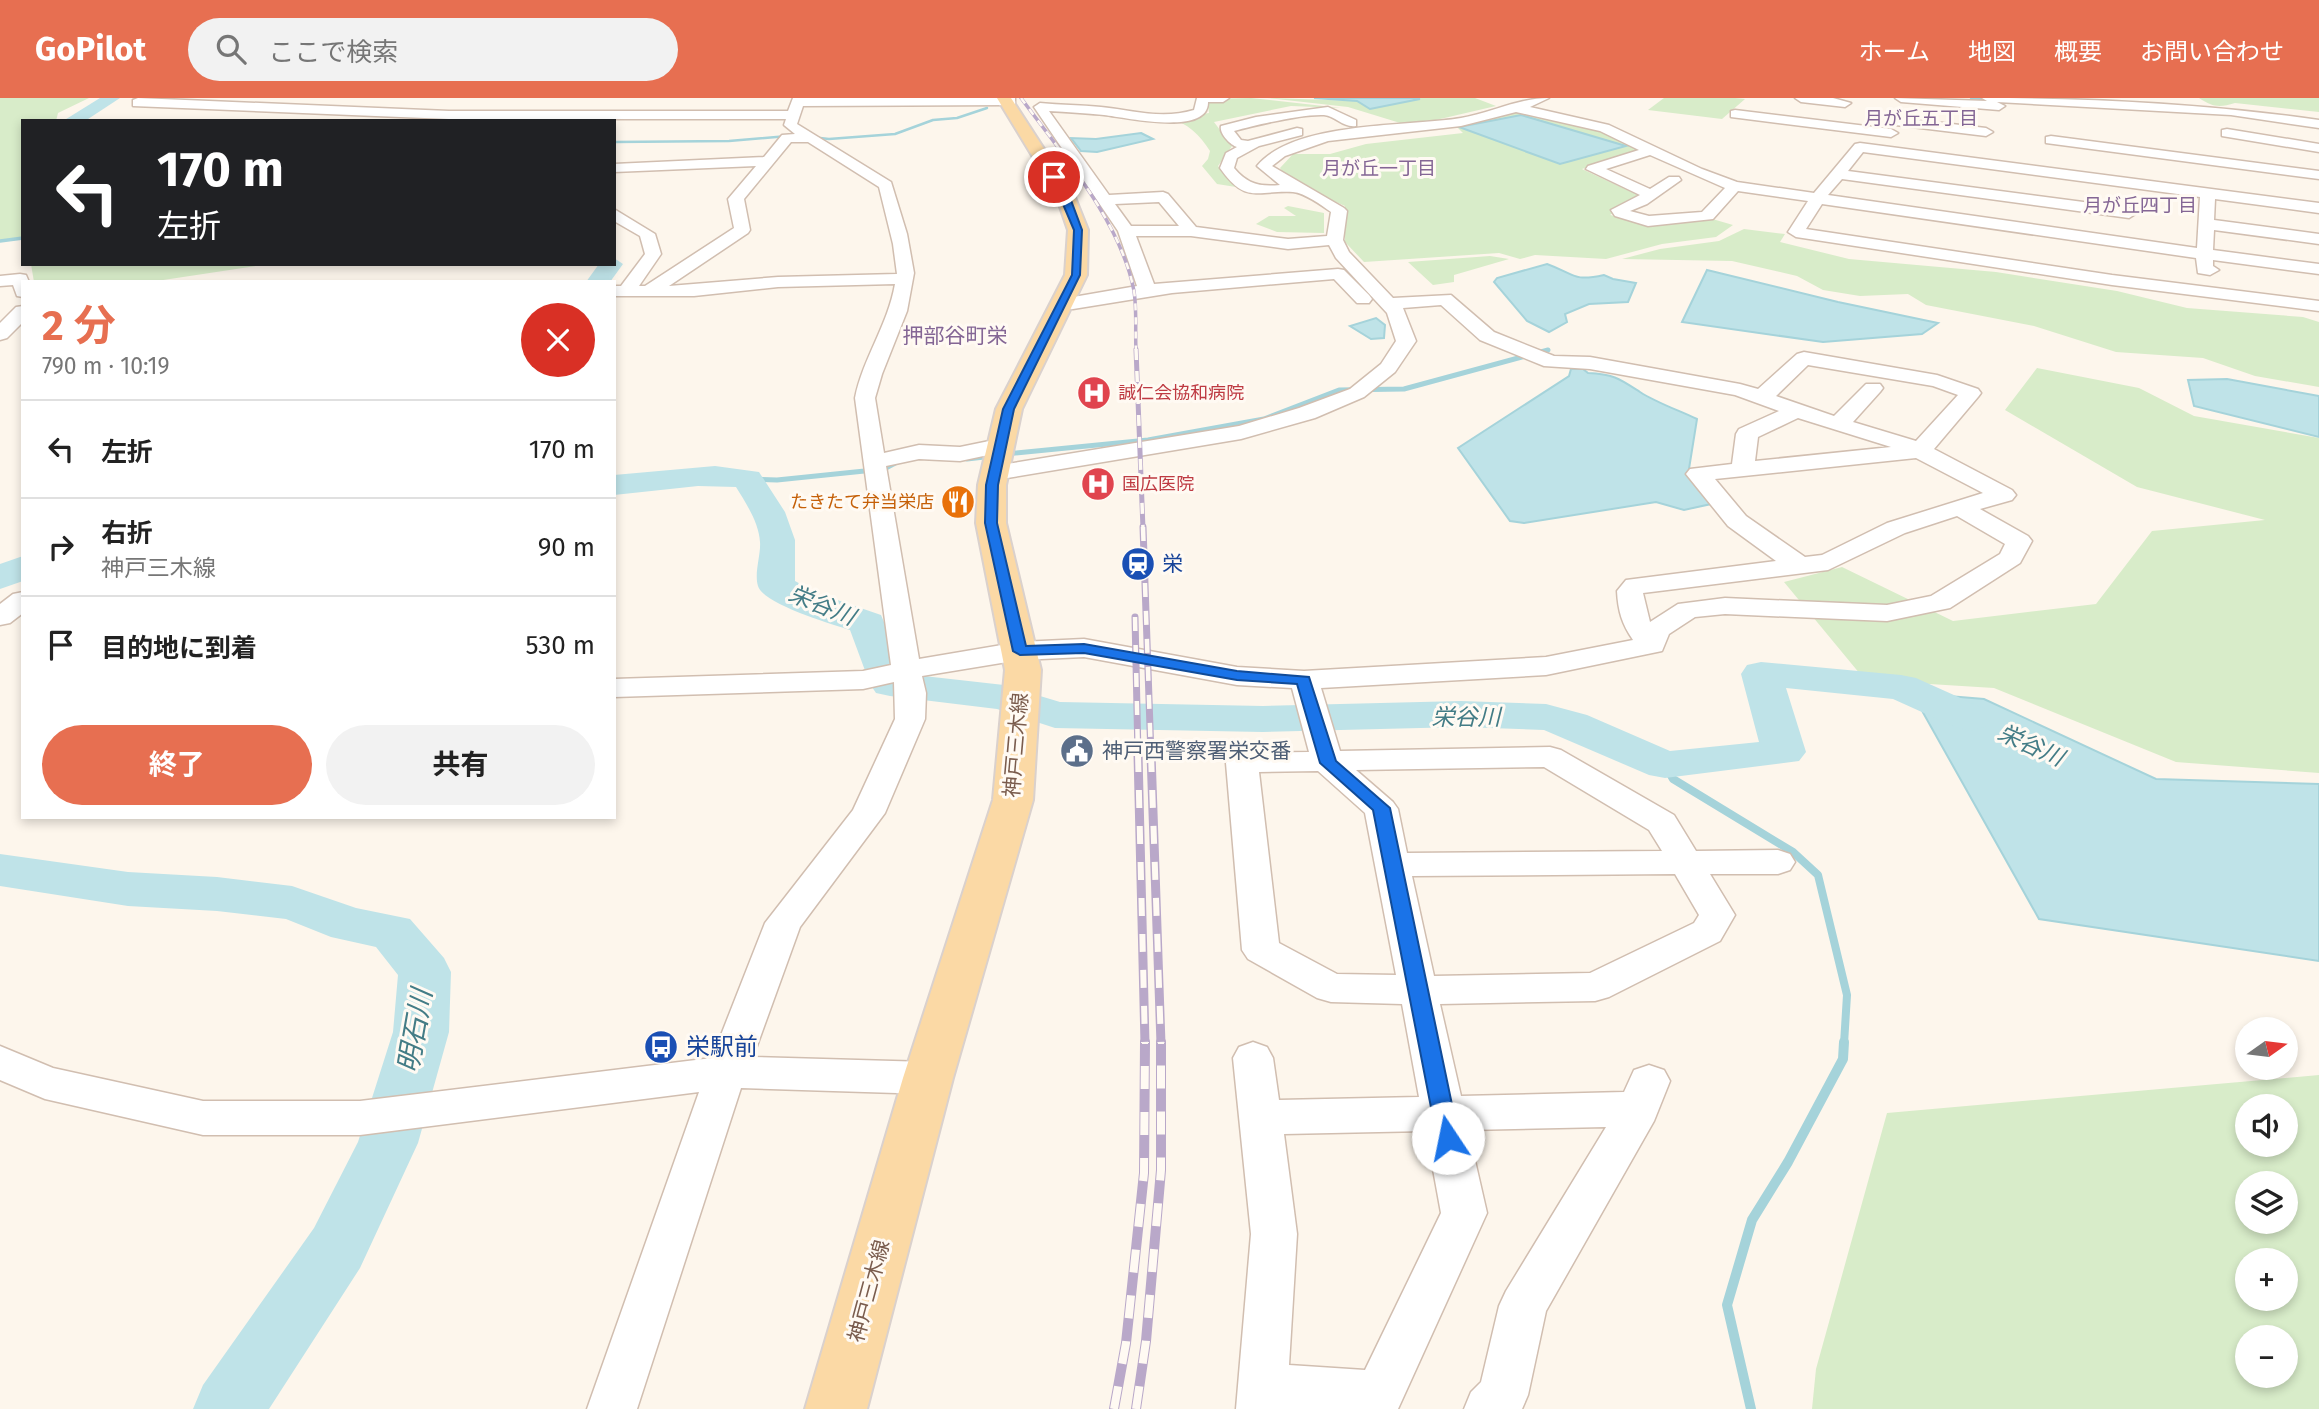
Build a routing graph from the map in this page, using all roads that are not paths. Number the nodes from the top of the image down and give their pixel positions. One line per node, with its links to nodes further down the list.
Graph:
1 (148, 98): 20 (street)
2 (1059, 98): 11 (street)
3 (1202, 98): 4 (street); 11 (street)
4 (1223, 98)
5 (1543, 98): 15 (street)
6 (1801, 98): 13 (street)
7 (1007, 100): 11 (main road); 12 (street); 69 (main road, 神戸三木線)
8 (1993, 101): 14 (street); 16 (street); 26 (street)
9 (1296, 102): 19 (street)
10 (472, 103): 20 (street)
11 (1037, 103): 47 (street)
12 (797, 105): 20 (street); 27 (street)
13 (1844, 105): 22 (street); 22 (street)
14 (2054, 106): 17 (street); 17 (street)
15 (1517, 108): 23 (street); 31 (street)
16 (1896, 112): 22 (street); 26 (street); 26 (street)
17 (2230, 115): 18 (street); 21 (street); 24 (street); 25 (street)
18 (2319, 115)
19 (1354, 117): 23 (street); 28 (street); 28 (street)
20 (444, 118)
21 (2319, 124)
22 (1825, 125)
23 (1414, 128): 42 (street)
24 (2319, 133)
25 (2227, 134): 30 (street); 32 (street)
26 (1988, 136)
27 (809, 138): 34 (street); 61 (street)
28 (1250, 145): 42 (street)
29 (2047, 146): 32 (street); 38 (street); 43 (street)
30 (2319, 148)
31 (1652, 150): 33 (street); 44 (street)
32 (2222, 155): 36 (street); 41 (street)
33 (1627, 159): 40 (street); 45 (street)
34 (768, 160): 37 (street); 67 (street)
35 (1849, 160): 38 (street); 39 (street); 46 (street)
36 (2319, 161)
37 (616, 168)
38 (2033, 169): 46 (street)
39 (1838, 174): 46 (street); 48 (street)
40 (1662, 175): 44 (street); 45 (street)
41 (2319, 175)
42 (1296, 187): 56 (street)
43 (2319, 188)
44 (1730, 191): 45 (street); 48 (street)
45 (1652, 195)
46 (2134, 198): 49 (street); 55 (street)
47 (1106, 200): 53 (street); 54 (street)
48 (1817, 200): 55 (street); 55 (street); 66 (street)
49 (2207, 208): 50 (street); 52 (street); 57 (street); 59 (street)
50 (2319, 208)
51 (616, 215): 67 (street)
52 (2319, 222)
53 (1126, 231): 54 (street); 65 (street)
54 (1191, 231): 56 (street)
55 (2123, 237): 59 (street)
56 (1335, 240): 68 (street)
57 (2319, 240)
58 (2319, 254): 59 (street)
59 (2205, 256): 60 (street); 64 (street); 66 (street)
60 (2319, 269)
61 (905, 279): 67 (street); 85 (street)
62 (0, 281): 63 (street)
63 (21, 283)
64 (2319, 283)
65 (1147, 290): 68 (street); 69 (street)
66 (2202, 290): 70 (street)
67 (627, 293)
68 (1391, 303): 78 (street); 84 (street)
69 (1062, 304): 84 (main road, 神戸三木線)
70 (2319, 306)
71 (21, 309): 72 (street)
72 (0, 310)
73 (21, 311): 74 (street)
74 (0, 334)
75 (1790, 371): 76 (street); 78 (street); 80 (street)
76 (1873, 388): 77 (street); 82 (street)
77 (1908, 397)
78 (1761, 398): 81 (street)
79 (1932, 403): 80 (street)
80 (1956, 409): 83 (street)
81 (1796, 411): 82 (street); 86 (street)
82 (1838, 425): 83 (street)
83 (1920, 451): 86 (street); 87 (street)
84 (997, 457): 85 (street); 92 (main road, 神戸三木線)
85 (876, 468): 93 (street)
86 (1743, 470): 88 (street)
87 (1959, 508): 88 (street); 91 (street)
88 (1798, 564): 91 (street)
89 (21, 601): 90 (street)
90 (0, 617)
91 (1652, 645): 94 (street)
92 (1020, 651): 93 (street); 94 (street); 104 (main road, 神戸三木線)
93 (899, 678): 95 (street); 103 (street)
94 (1304, 680): 96 (street)
95 (616, 688)
96 (1319, 732): 97 (street); 99 (street); 100 (street)
97 (1686, 862): 98 (street); 99 (street); 100 (street)
98 (1778, 862)
99 (1393, 865): 100 (street)
100 (1418, 990): 105 (street)
101 (1253, 1058): 106 (street)
102 (0, 1062): 103 (street)
103 (726, 1072): 104 (street); 109 (street)
104 (928, 1077): 110 (main road, 神戸三木線)
105 (1443, 1113): 106 (street); 107 (street); 108 (street)
106 (1260, 1118): 107 (street)
107 (1263, 1398)
108 (1495, 1407)
109 (612, 1409)
110 (836, 1409)

